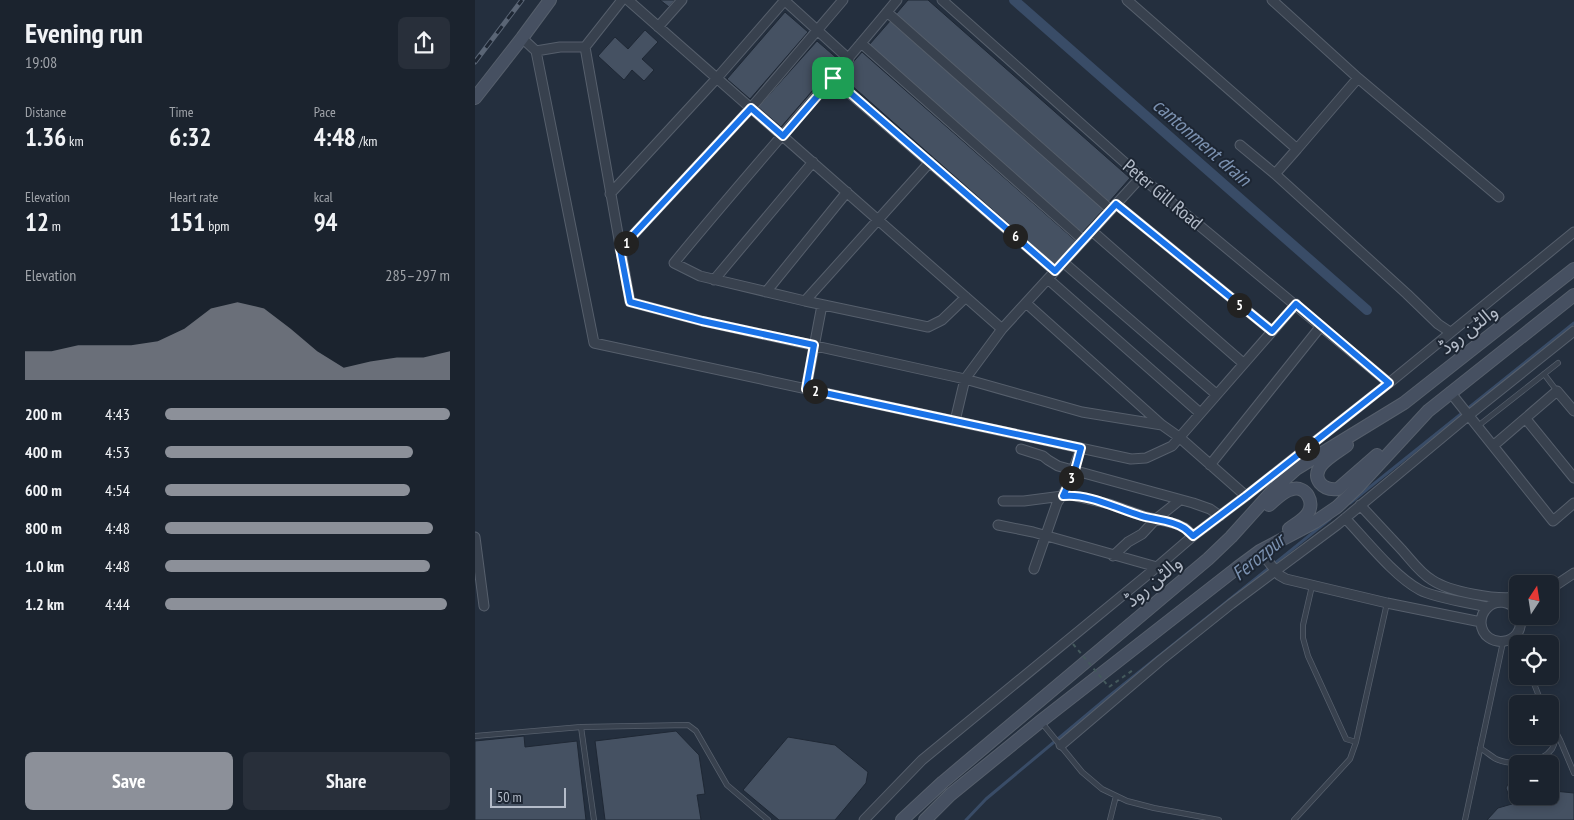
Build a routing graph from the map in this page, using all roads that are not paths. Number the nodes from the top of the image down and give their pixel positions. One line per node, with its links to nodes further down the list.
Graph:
1 (550, 0): 14 (main road)
2 (622, 0): 16 (street)
3 (628, 0): 12 (street)
4 (681, 0): 12 (street)
5 (784, 0): 13 (street); 19 (street)
6 (843, 0): 13 (street)
7 (897, 0): 11 (street)
8 (942, 0): 30 (street, Peter Gill Road)
9 (1127, 0): 26 (street)
10 (1272, 0): 21 (street)
11 (887, 12): 15 (street); 34 (street)
12 (658, 27): 19 (street)
13 (817, 30): 18 (street); 23 (street)
14 (522, 38): 17 (street); 22 (main road)
15 (861, 43): 18 (street); 38 (street)
16 (585, 47): 17 (street); 32 (street)
17 (536, 51): 63 (street)
18 (849, 58): 20 (street)
19 (717, 78): 23 (street); 32 (street)
20 (833, 78): 24 (street); 28 (street)
21 (1358, 78): 26 (street); 33 (street)
22 (475, 98)
23 (751, 108): 24 (street); 39 (street)
24 (783, 136): 27 (street); 44 (street)
25 (1240, 145): 29 (street)
26 (1297, 149): 29 (street)
27 (813, 162): 31 (street); 44 (street)
28 (930, 162): 35 (street); 42 (street)
29 (1275, 174): 56 (street)
30 (1141, 177): 34 (street); 50 (street, Peter Gill Road)
31 (847, 192): 35 (street); 45 (street)
32 (610, 194): 39 (street)
33 (1499, 197)
34 (1114, 207): 36 (street); 54 (street)
35 (878, 220): 47 (street); 48 (street)
36 (1092, 231): 38 (street); 58 (street)
37 (1574, 232): 56 (street)
38 (1083, 240): 40 (street)
39 (620, 249): 57 (street)
40 (1063, 262): 42 (street); 66 (street)
41 (1574, 269): 67 (main road, والٹن روڈ)
42 (1055, 271): 43 (street)
43 (1048, 279): 49 (street); 70 (street)
44 (714, 280): 45 (street)
45 (766, 292): 48 (street)
46 (1574, 295): 65 (main road, والٹن روڈ)
47 (966, 297): 51 (street); 53 (street)
48 (805, 301): 51 (street)
49 (1026, 303): 53 (street); 74 (street)
50 (1296, 304): 52 (street, Peter Gill Road); 54 (street)
51 (822, 305): 57 (street)
52 (1321, 326): 62 (street, Peter Gill Road); 80 (street)
53 (1002, 329): 61 (street)
54 (1272, 331): 58 (street)
55 (1574, 331): 71 (street)
56 (1450, 332): 62 (street)
57 (814, 345): 61 (street); 63 (street)
58 (1243, 363): 66 (street)
59 (1558, 363): 60 (lane)
60 (1544, 374): 64 (lane); 75 (lane)
61 (965, 379): 73 (street); 74 (street)
62 (1389, 383): 84 (street)
63 (806, 389): 73 (street)
64 (1557, 391): 69 (street); 72 (street)
65 (1450, 392): 68 (main road, والٹن روڈ); 71 (street)
66 (1216, 394): 70 (street)
67 (1400, 405): 68 (main road); 96 (main road, والٹن روڈ)
68 (1427, 410): 97 (main road, والٹن روڈ)
69 (1574, 411)
70 (1200, 413): 76 (street)
71 (1469, 415): 75 (street); 88 (street)
72 (1526, 419): 77 (street); 82 (street)
73 (955, 421): 78 (street)
74 (1161, 425): 76 (street)
75 (1478, 426): 77 (street)
76 (1179, 437): 78 (street); 80 (street)
77 (1493, 446): 87 (street)
78 (1081, 448): 81 (street)
79 (1021, 449): 81 (street)
80 (1210, 464): 84 (street)
81 (1075, 470): 83 (street); 85 (street)
82 (1574, 478)
83 (1063, 496): 86 (street); 91 (street); 93 (street)
84 (1246, 496): 89 (street)
85 (1180, 500): 89 (street); 91 (street)
86 (1003, 501)
87 (1574, 503)
88 (1360, 505): 90 (street); 105 (street)
89 (1220, 516): 95 (street)
90 (1345, 518): 101 (street); 109 (street)
91 (1156, 519): 95 (street); 98 (street)
92 (998, 525): 93 (street)
93 (1045, 535): 98 (street); 100 (street)
94 (475, 536): 108 (street)
95 (1193, 536): 99 (street)
96 (1231, 538): 97 (main road); 126 (main road, والٹن روڈ)
97 (1260, 552): 101 (street); 113 (main road, والٹن روڈ)
98 (1113, 556): 99 (street)
99 (1157, 567): 125 (street)
100 (1034, 569)
101 (1276, 571): 104 (street); 119 (street)
102 (1574, 573): 103 (street)
103 (1559, 583)
104 (1312, 586): 106 (street); 117 (lane)
105 (1509, 597)
106 (1387, 603): 110 (street); 117 (lane)
107 (1509, 604): 109 (street)
108 (484, 606)
109 (1488, 607): 110 (street)
110 (1481, 622): 111 (street)
111 (1503, 642): 112 (street); 120 (lane)
112 (1509, 642)
113 (1041, 720): 119 (lane); 127 (main road, والٹن روڈ)
114 (581, 727): 115 (lane); 123 (lane); 124 (lane)
115 (475, 736)
116 (1559, 739): 121 (lane)
117 (1356, 742): 130 (lane)
118 (1553, 745): 120 (lane)
119 (1064, 748): 122 (lane)
120 (1480, 748): 131 (lane)
121 (1574, 773)
122 (1116, 796): 128 (lane); 129 (lane)
123 (594, 820)
124 (768, 820)
125 (864, 820)
126 (902, 820)
127 (925, 820)
128 (1110, 820)
129 (1219, 820)
130 (1294, 820)
131 (1465, 820)

